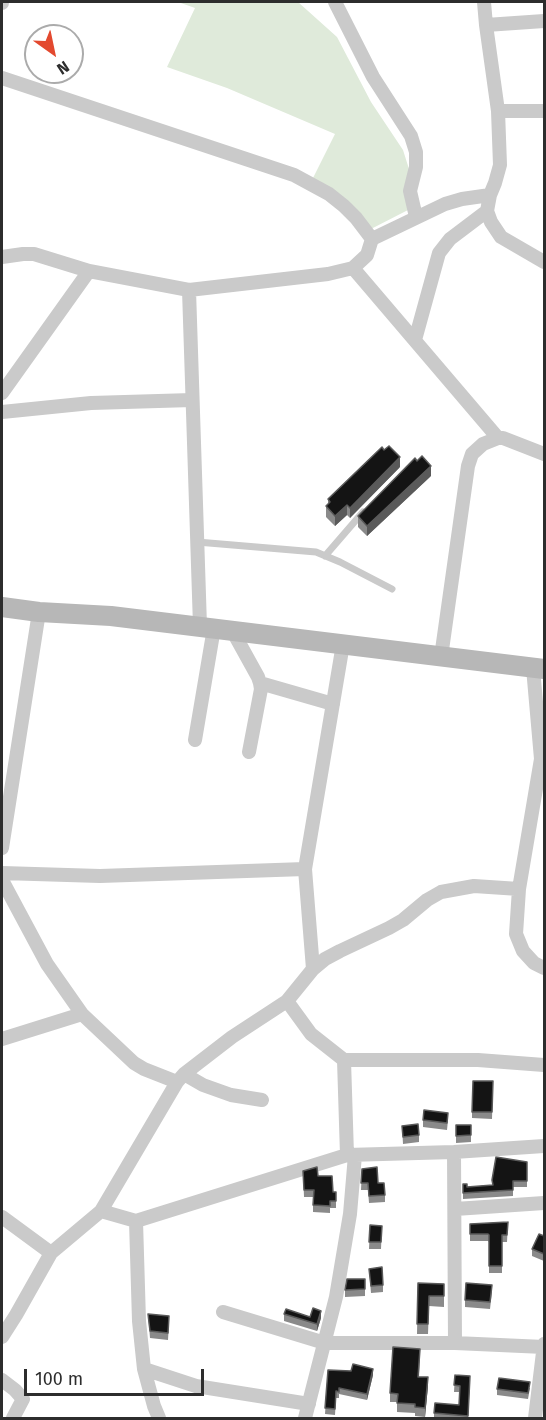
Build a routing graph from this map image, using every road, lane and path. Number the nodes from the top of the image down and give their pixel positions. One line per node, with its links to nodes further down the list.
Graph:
1 (335, 2): 10 (street)
2 (484, 2): 4 (street)
3 (544, 21): 4 (street)
4 (486, 24): 6 (street)
5 (2, 78): 11 (street)
6 (498, 111): 7 (street); 8 (street)
7 (544, 111)
8 (490, 195): 9 (street); 10 (street)
9 (487, 211): 13 (street); 17 (street)
10 (416, 217): 11 (street)
11 (372, 239): 14 (street)
12 (2, 257): 15 (street)
13 (544, 262)
14 (353, 268): 16 (street); 17 (street)
15 (89, 271): 16 (street); 18 (street)
16 (189, 290): 19 (street)
17 (415, 340): 21 (street)
18 (2, 393)
19 (192, 400): 20 (street); 24 (street)
20 (2, 412)
21 (498, 438): 22 (street); 31 (street)
22 (544, 454)
23 (372, 504): 25 (lane)
24 (197, 542): 25 (lane); 29 (street)
25 (325, 556): 26 (lane)
26 (392, 589)
27 (2, 607): 28 (street)
28 (39, 612): 29 (street); 37 (street)
29 (215, 628): 30 (street); 33 (street); 35 (street)
30 (343, 644): 31 (street); 34 (street)
31 (441, 657): 32 (street)
32 (539, 668): 41 (street)
33 (260, 683): 34 (street); 36 (street)
34 (333, 704): 38 (street)
35 (195, 740)
36 (249, 752)
37 (2, 848)
38 (305, 869): 39 (street); 43 (street)
39 (2, 873)
40 (2, 880): 45 (street)
41 (519, 889): 42 (street); 43 (street)
42 (544, 968)
43 (313, 969): 44 (street)
44 (287, 1001): 47 (street); 49 (street)
45 (82, 1014): 46 (street); 49 (street)
46 (2, 1039)
47 (344, 1060): 48 (street); 53 (street)
48 (544, 1065)
49 (180, 1078): 50 (street); 56 (street)
50 (262, 1100)
51 (544, 1146): 52 (street)
52 (454, 1152): 53 (street); 55 (street)
53 (351, 1155): 58 (street); 62 (street)
54 (544, 1203): 55 (street)
55 (455, 1209): 63 (street)
56 (101, 1210): 58 (street); 59 (street)
57 (2, 1217): 59 (street)
58 (136, 1221): 65 (street)
59 (51, 1253): 61 (street)
60 (223, 1312): 62 (street)
61 (2, 1337)
62 (325, 1343): 63 (street); 67 (street)
63 (455, 1343): 64 (street)
64 (544, 1346): 71 (street)
65 (144, 1369): 67 (street); 69 (street)
66 (2, 1380): 68 (street)
67 (309, 1404): 70 (street)
68 (13, 1419)
69 (159, 1419)
70 (305, 1419)
71 (535, 1419)

